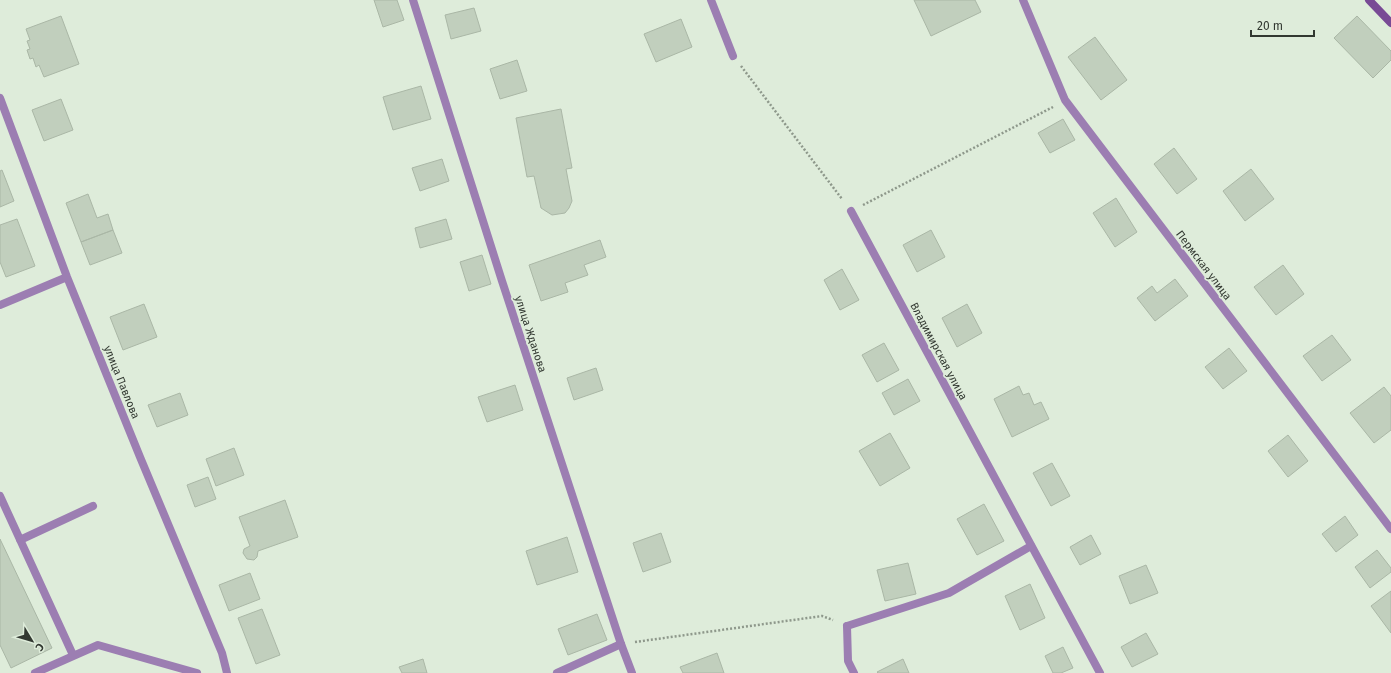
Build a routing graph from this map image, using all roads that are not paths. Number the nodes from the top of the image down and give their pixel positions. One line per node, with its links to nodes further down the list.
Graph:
1 (413, 0): 16 (street, улица Жданова)
2 (711, 0): 6 (street)
3 (1023, 0): 13 (street, Пермская улица)
4 (1369, 0): 5 (street)
5 (1391, 23)
6 (733, 56)
7 (0, 98): 9 (street, улица Павлова)
8 (851, 211): 15 (street, Владимирская улица)
9 (67, 277): 10 (street); 20 (street, улица Павлова)
10 (0, 305)
11 (0, 496): 14 (street)
12 (92, 506): 14 (street)
13 (1391, 529)
14 (20, 540): 17 (street)
15 (1031, 546): 23 (street); 24 (street, Владимирская улица)
16 (621, 644): 21 (street); 22 (street, улица Жданова)
17 (73, 655): 18 (street); 19 (street)
18 (34, 673)
19 (197, 673)
20 (228, 673)
21 (557, 673)
22 (632, 673)
23 (854, 673)
24 (1100, 673)

